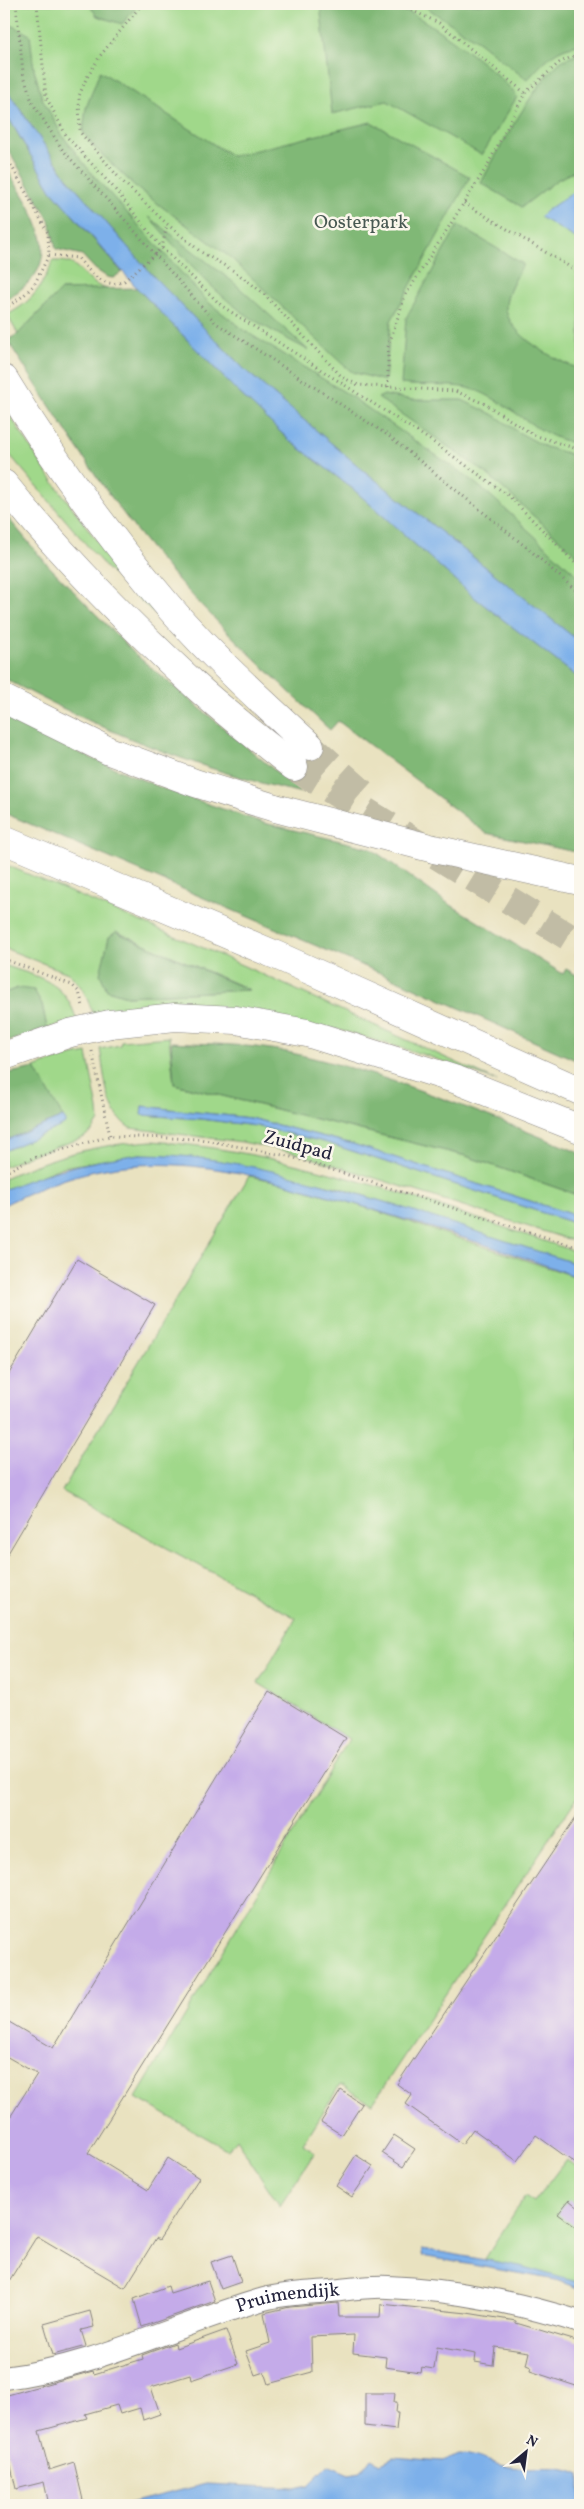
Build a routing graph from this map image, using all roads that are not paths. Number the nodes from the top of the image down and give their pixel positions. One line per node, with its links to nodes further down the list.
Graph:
1 (4, 379): 4 (highway)
2 (4, 484): 5 (highway)
3 (4, 699): 7 (highway, bridge)
4 (310, 746)
5 (294, 767)
6 (4, 840): 9 (highway)
7 (580, 882)
8 (4, 1056): 10 (highway, bridge)
9 (580, 1091)
10 (580, 1129)
11 (580, 2322): 12 (street, Pruimendijk)
12 (4, 2378)

